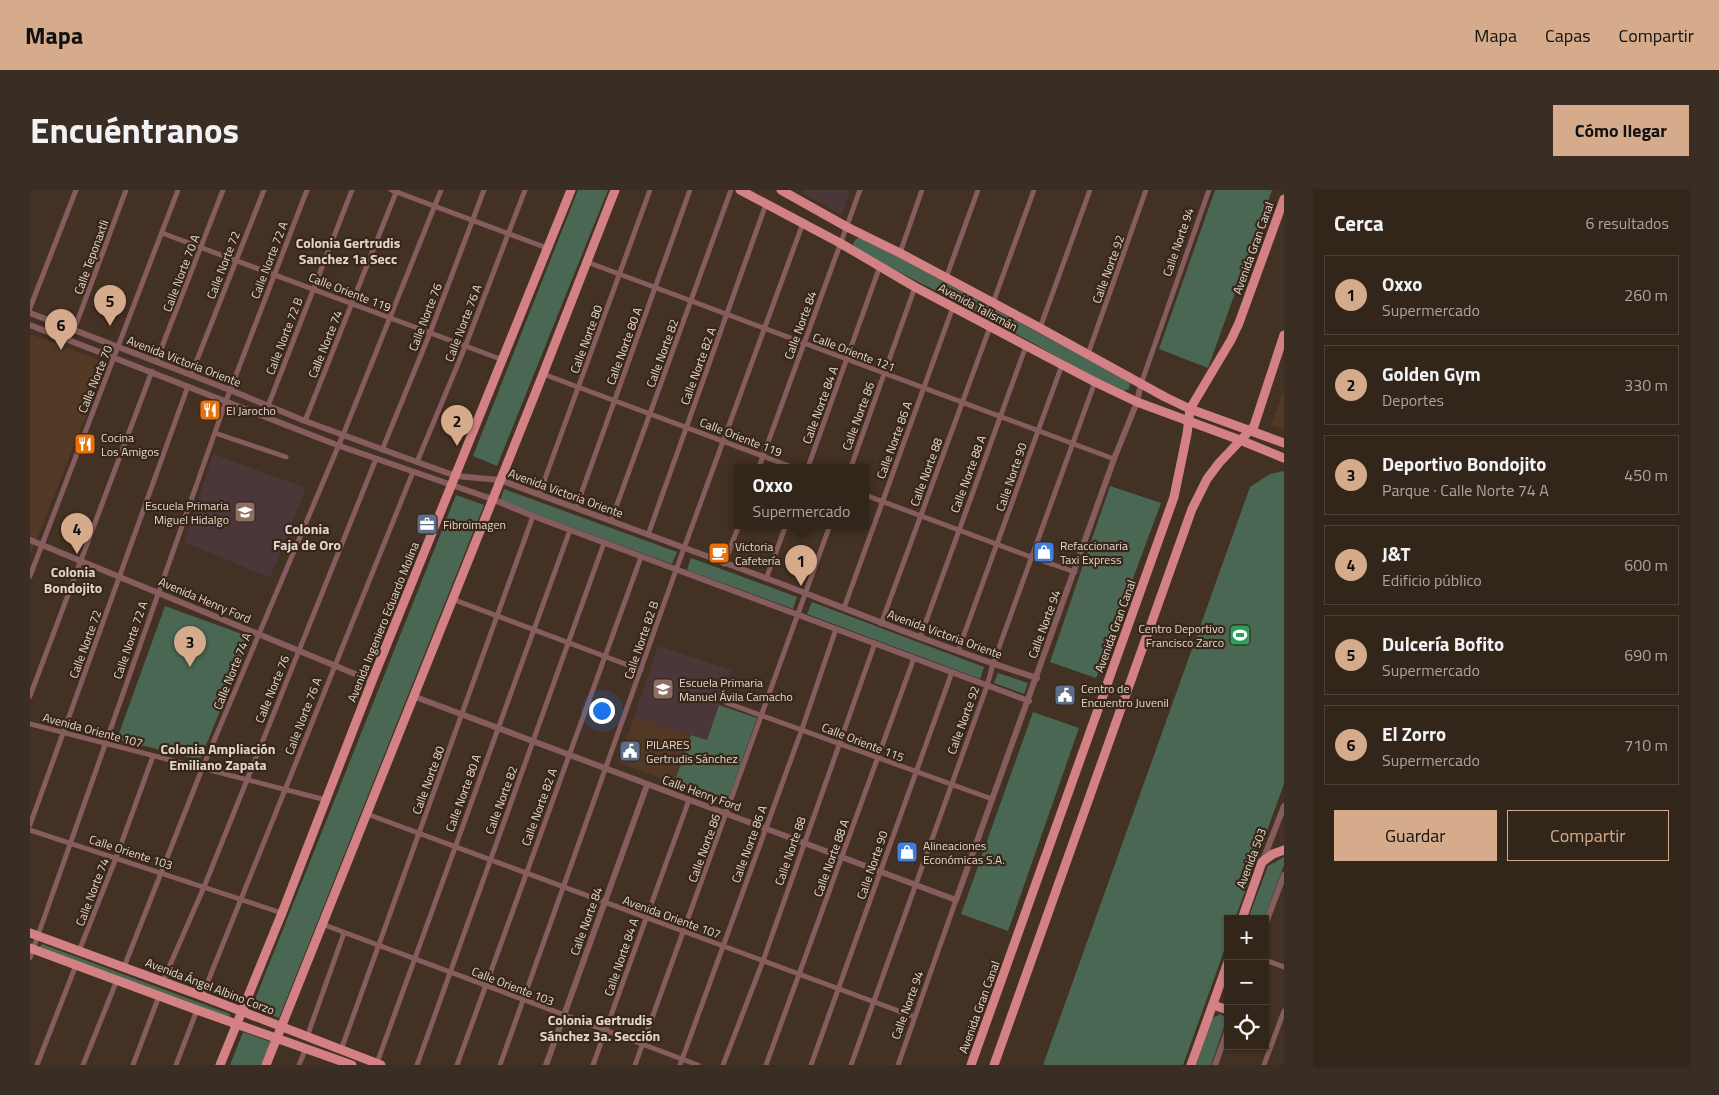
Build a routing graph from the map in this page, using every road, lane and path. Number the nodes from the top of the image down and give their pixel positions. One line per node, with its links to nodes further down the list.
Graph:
1 (76, 190): 52 (street)
2 (126, 190): 60 (street, Calle Teponaxtli)
3 (178, 190): 33 (street, Calle Norte 70)
4 (223, 190): 36 (street, Calle Norte 70 A)
5 (264, 190): 39 (street, Calle Norte 72)
6 (307, 190): 42 (street, Calle Norte 72 A)
7 (352, 190): 46 (street, Calle Norte 72 B)
8 (441, 190): 29 (street, Calle Norte 74 A)
9 (484, 190): 30 (street, Calle Norte 76)
10 (525, 190): 34 (street, Calle Norte 76 A)
11 (571, 190): 37 (main road, Avenida Ingeniero Eduardo Molina)
12 (615, 190): 40 (main road)
13 (650, 190): 43 (street, Calle Norte 80)
14 (690, 190): 47 (street, Calle Norte 80 A)
15 (731, 190): 48 (street, Calle Norte 82)
16 (740, 190): 28 (main road, Avenida Talismán)
17 (781, 190): 26 (main road, Avenida Talismán)
18 (860, 190): 32 (street, Calle Norte 84)
19 (922, 190): 38 (street)
20 (978, 190): 44 (street)
21 (1034, 190): 50 (street)
22 (1090, 190): 58 (street)
23 (1146, 190): 67 (street, Calle Norte 92)
24 (1209, 190): 78 (street, Calle Norte 94)
25 (395, 191): 29 (street); 49 (street, Calle Norte 74)
26 (795, 194): 32 (main road, Avenida Talismán)
27 (1284, 199): 88 (main road, Avenida Gran Canal)
28 (766, 204): 31 (main road, Avenida Talismán); 54 (street, Calle Norte 82 A)
29 (435, 206): 30 (street); 55 (street, Calle Norte 74 A)
30 (473, 220): 34 (street); 61 (street, Calle Norte 76)
31 (803, 223): 35 (main road, Avenida Talismán); 59 (street, Calle Norte 82 B)
32 (847, 226): 35 (street, Calle Norte 84); 38 (main road, Avenida Talismán)
33 (162, 233): 36 (street, Calle Oriente 119); 65 (street, Calle Norte 70)
34 (508, 234): 37 (street); 66 (street, Calle Norte 76 A)
35 (840, 243): 41 (main road, Avenida Talismán); 63 (street, Calle Norte 84)
36 (202, 247): 39 (street, Calle Oriente 119); 71 (street, Calle Norte 70 A)
37 (548, 248): 69 (main road, Avenida Ingeniero Eduardo Molina)
38 (900, 253): 44 (main road, Avenida Talismán)
39 (236, 260): 42 (street, Calle Oriente 119); 76 (street, Calle Norte 72)
40 (586, 262): 43 (street, Calle Oriente 121); 74 (main road)
41 (880, 266): 45 (main road, Avenida Talismán); 70 (street, Calle Norte 84 A)
42 (274, 274): 46 (street, Calle Oriente 119); 82 (street, Calle Norte 72 A)
43 (619, 275): 47 (street, Calle Oriente 121); 80 (street, Calle Norte 80)
44 (946, 278): 50 (main road, Avenida Talismán)
45 (915, 287): 51 (main road, Avenida Talismán); 75 (street, Calle Norte 86)
46 (313, 288): 49 (street, Calle Oriente 119); 87 (street, Calle Norte 72 B)
47 (656, 288): 48 (street, Calle Oriente 121); 83 (street, Calle Norte 80 A)
48 (691, 302): 54 (street, Calle Oriente 121); 89 (street, Calle Norte 82)
49 (352, 303): 55 (street, Calle Oriente 119); 91 (street, Calle Norte 74)
50 (993, 303): 58 (main road, Avenida Talismán)
51 (952, 307): 57 (main road, Avenida Talismán); 81 (street, Calle Norte 86 A)
52 (30, 308)
53 (30, 314): 60 (street, Avenida Victoria Oriente)
54 (728, 315): 59 (street, Calle Oriente 121); 93 (street, Calle Norte 82 A)
55 (390, 317): 61 (street, Calle Oriente 119); 97 (street, Calle Norte 74 A)
56 (30, 325): 68 (street, Avenida Victoria Oriente)
57 (990, 327): 64 (main road, Avenida Talismán); 86 (street, Calle Norte 88)
58 (1040, 328): 67 (main road, Avenida Talismán)
59 (763, 329): 63 (street, Calle Oriente 121); 99 (street, Calle Norte 82 B)
60 (74, 330): 65 (street, Avenida Victoria Oriente)
61 (430, 333): 66 (street, Calle Oriente 119); 103 (street, Calle Norte 76)
62 (1284, 335): 95 (main road)
63 (805, 344): 70 (street, Calle Oriente 121); 104 (street, Calle Norte 84)
64 (1026, 346): 72 (main road, Avenida Talismán); 90 (street, Calle Norte 88 A)
65 (119, 347): 68 (street, Calle Norte 70); 71 (street, Avenida Victoria Oriente)
66 (465, 347): 69 (street, Calle Oriente 119); 109 (street, Calle Norte 76 A)
67 (1088, 354): 78 (main road, Avenida Talismán)
68 (115, 358): 73 (street, Avenida Victoria Oriente); 135 (street, Calle Norte 70)
69 (503, 360): 115 (main road, Avenida Ingeniero Eduardo Molina)
70 (847, 360): 75 (street, Calle Oriente 121); 112 (street, Calle Norte 84 A)
71 (156, 362): 76 (street, Avenida Victoria Oriente)
72 (1062, 365): 77 (main road, Avenida Talismán); 94 (street, Calle Norte 90)
73 (152, 371): 79 (street, Avenida Victoria Oriente); 139 (street)
74 (543, 374): 80 (street, Calle Oriente 119); 116 (main road)
75 (884, 374): 81 (street, Calle Oriente 121); 113 (street, Calle Norte 86)
76 (191, 376): 82 (street, Avenida Victoria Oriente)
77 (1095, 382): 85 (main road, Avenida Talismán); 100 (street, Calle Norte 92)
78 (1141, 384): 85 (street, Calle Norte 94); 88 (main road, Avenida Talismán)
79 (188, 386): 84 (street, Avenida Victoria Oriente); 144 (street, Calle Norte 72)
80 (578, 388): 83 (street, Calle Oriente 119); 118 (street, Calle Norte 80)
81 (923, 388): 86 (street, Calle Oriente 121); 121 (street, Calle Norte 86 A)
82 (230, 390): 84 (street, Calle Norte 72 A); 87 (street, Avenida Victoria Oriente)
83 (615, 400): 89 (street, Calle Oriente 119); 122 (street, Calle Norte 80 A)
84 (226, 401): 96 (street, Calle Norte 72 A); 102 (street, Avenida Victoria Oriente)
85 (1137, 402): 92 (main road, Avenida Talismán); 108 (street, Calle Norte 94)
86 (962, 403): 90 (street, Calle Oriente 121); 124 (street, Calle Norte 88)
87 (268, 406): 91 (street, Avenida Victoria Oriente)
88 (1190, 409): 92 (main road, Avenida Gran Canal); 95 (main road, Avenida Talismán)
89 (651, 414): 93 (street, Calle Oriente 119); 125 (street, Calle Norte 82)
90 (1000, 416): 94 (street, Calle Oriente 121); 130 (street, Calle Norte 88 A)
91 (305, 421): 97 (street, Avenida Victoria Oriente)
92 (1189, 421): 98 (main road, Avenida Talismán); 290 (main road, Avenida Gran Canal)
93 (687, 428): 99 (street, Calle Oriente 119); 131 (street, Calle Norte 82 A)
94 (1038, 431): 100 (street, Calle Oriente 121); 134 (street, Calle Norte 90)
95 (1249, 431): 98 (main road); 101 (main road, Avenida Talismán)
96 (215, 433): 105 (street); 146 (street, Calle Norte 72 A)
97 (342, 435): 102 (street, Calle Norte 74 A); 103 (street, Avenida Victoria Oriente)
98 (1240, 440): 106 (main road, Avenida Talismán); 291 (main road)
99 (724, 441): 104 (street, Calle Oriente 119); 136 (street, Calle Norte 82 B)
100 (1073, 443): 108 (street, Calle Oriente 121); 138 (street, Calle Norte 92)
101 (1284, 443)
102 (337, 445): 107 (street, Avenida Victoria Oriente); 155 (street, Calle Norte 74 A)
103 (382, 450): 109 (street, Avenida Victoria Oriente)
104 (763, 456): 110 (street, Calle Norte 84); 111 (street, Calle Oriente 119)
105 (286, 458)
106 (1284, 458)
107 (376, 459): 114 (street, Avenida Victoria Oriente); 159 (street, Calle Norte 76)
108 (1114, 459): 142 (street, Calle Norte 94)
109 (417, 462): 115 (street, Avenida Victoria Oriente)
110 (760, 464)
111 (784, 464)
112 (809, 464)
113 (852, 464)
114 (412, 472): 117 (street, Avenida Victoria Oriente); 164 (street, Calle Norte 76 A)
115 (456, 476): 116 (street, Avenida Victoria Oriente); 117 (main road, Avenida Ingeniero Eduardo Molina)
116 (500, 480): 118 (street, Avenida Victoria Oriente); 120 (main road)
117 (452, 486): 120 (street, Avenida Victoria Oriente); 168 (main road, Avenida Ingeniero Eduardo Molina)
118 (539, 495): 122 (street, Avenida Victoria Oriente)
119 (869, 497): 121 (street)
120 (492, 499): 123 (street, Avenida Victoria Oriente); 148 (main road)
121 (882, 502): 124 (street); 149 (street, Calle Norte 86 A)
122 (576, 508): 125 (street, Avenida Victoria Oriente)
123 (533, 516): 129 (street, Avenida Victoria Oriente); 151 (street, Calle Norte 80)
124 (921, 516): 130 (street); 152 (street, Calle Norte 88)
125 (611, 522): 131 (street, Avenida Victoria Oriente)
126 (737, 529): 140 (street)
127 (785, 529): 145 (street)
128 (829, 529): 147 (street, Calle Norte 86)
129 (570, 530): 133 (street, Avenida Victoria Oriente); 153 (street, Calle Norte 80 A)
130 (959, 530): 134 (street); 156 (street, Calle Norte 88 A)
131 (648, 535): 136 (street, Avenida Victoria Oriente)
132 (30, 540): 135 (street, Avenida Henry Ford)
133 (604, 542): 137 (street, Avenida Victoria Oriente); 157 (street, Calle Norte 82)
134 (998, 544): 138 (street); 160 (street, Calle Norte 90)
135 (42, 545): 139 (street, Avenida Henry Ford); 143 (street, Calle Norte 70)
136 (684, 549): 140 (street, Avenida Victoria Oriente); 141 (street, Calle Norte 82 B)
137 (641, 557): 141 (street, Avenida Victoria Oriente); 161 (street, Calle Norte 82 A)
138 (1031, 557): 142 (street); 163 (street, Calle Norte 92)
139 (80, 561): 144 (street, Avenida Henry Ford); 170 (street)
140 (724, 564): 145 (street, Avenida Victoria Oriente)
141 (676, 570): 150 (street, Avenida Victoria Oriente); 165 (street, Calle Norte 82 B)
142 (1075, 572): 167 (street, Calle Norte 94)
143 (30, 576)
144 (120, 576): 146 (street, Avenida Henry Ford); 179 (street, Calle Norte 72)
145 (766, 579): 147 (street, Avenida Victoria Oriente)
146 (158, 592): 155 (street, Avenida Henry Ford); 181 (street, Calle Norte 72 A)
147 (806, 593): 149 (street, Avenida Victoria Oriente); 150 (street, Calle Norte 86)
148 (452, 598): 151 (street); 171 (main road)
149 (844, 608): 152 (street, Avenida Victoria Oriente)
150 (798, 614): 154 (street, Avenida Victoria Oriente); 175 (street, Calle Norte 86)
151 (497, 616): 153 (street); 174 (street, Calle Norte 80)
152 (881, 624): 156 (street, Avenida Victoria Oriente)
153 (533, 629): 157 (street); 177 (street, Calle Norte 80 A)
154 (836, 629): 158 (street, Avenida Victoria Oriente); 178 (street, Calle Norte 86 A)
155 (258, 634): 159 (street, Avenida Henry Ford); 186 (street, Calle Norte 74 A)
156 (920, 638): 160 (street, Avenida Victoria Oriente)
157 (569, 642): 161 (street); 180 (street, Calle Norte 82)
158 (875, 643): 162 (street, Avenida Victoria Oriente); 182 (street, Calle Norte 88)
159 (298, 651): 164 (street, Avenida Henry Ford); 189 (street, Calle Norte 76)
160 (958, 652): 163 (street, Avenida Victoria Oriente)
161 (605, 656): 165 (street); 183 (street, Calle Norte 82 A)
162 (914, 658): 166 (street, Avenida Victoria Oriente); 185 (street, Calle Norte 88 A)
163 (992, 664): 167 (street, Avenida Victoria Oriente); 169 (street, Calle Norte 92)
164 (334, 666): 168 (street, Avenida Henry Ford); 192 (street, Calle Norte 76 A)
165 (641, 670): 187 (street, Calle Norte 82 B)
166 (952, 672): 169 (street, Avenida Victoria Oriente); 188 (street, Calle Norte 90)
167 (1037, 678): 172 (street, Calle Norte 94)
168 (372, 681): 194 (main road, Avenida Ingeniero Eduardo Molina)
169 (986, 686): 172 (street, Avenida Victoria Oriente); 191 (street, Calle Norte 92)
170 (30, 696)
171 (413, 696): 174 (street, Calle Henry Ford); 197 (main road)
172 (1028, 701): 193 (street, Calle Norte 94)
173 (727, 703): 175 (street, Calle Oriente 115)
174 (462, 715): 177 (street, Calle Henry Ford); 202 (street, Calle Norte 80)
175 (762, 716): 178 (street, Calle Oriente 115); 198 (street, Calle Norte 86)
176 (30, 724): 179 (street, Avenida Oriente 107)
177 (497, 728): 180 (street, Calle Henry Ford); 205 (street, Calle Norte 80 A)
178 (802, 730): 182 (street, Calle Oriente 115); 200 (street, Calle Norte 86 A)
179 (63, 732): 181 (street, Avenida Oriente 107); 199 (street, Calle Norte 72)
180 (533, 741): 183 (street, Calle Henry Ford); 209 (street, Calle Norte 82)
181 (105, 744): 184 (street, Avenida Oriente 107); 204 (street, Calle Norte 72 A)
182 (839, 744): 185 (street, Calle Oriente 115); 203 (street, Calle Norte 88)
183 (569, 755): 187 (street, Calle Henry Ford); 213 (street, Calle Norte 82 A)
184 (153, 756): 186 (street, Avenida Oriente 107); 208 (street, Calle Norte 74)
185 (877, 758): 188 (street, Calle Oriente 115); 207 (street, Calle Norte 88 A)
186 (202, 769): 189 (street, Avenida Oriente 107); 212 (street, Calle Norte 74 A)
187 (605, 769): 190 (street, Calle Henry Ford); 217 (street, Calle Norte 82 B)
188 (915, 772): 191 (street, Calle Oriente 115); 211 (street, Calle Norte 90)
189 (246, 780): 192 (street, Avenida Oriente 107); 216 (street, Calle Norte 76)
190 (647, 785): 195 (street, Calle Henry Ford); 220 (street, Calle Norte 84)
191 (950, 785): 193 (street, Calle Oriente 115); 215 (street, Calle Norte 92)
192 (285, 790): 194 (street, Avenida Oriente 107); 218 (street, Calle Norte 76 A)
193 (992, 799): 219 (street, Calle Norte 94)
194 (326, 800): 221 (main road, Avenida Ingeniero Eduardo Molina)
195 (688, 800): 198 (street, Calle Henry Ford); 224 (street, Calle Norte 84 A)
196 (1284, 806): 210 (street, Avenida 503)
197 (366, 814): 202 (street, Avenida Oriente 107); 225 (main road)
198 (726, 814): 200 (street, Calle Henry Ford); 226 (street, Calle Norte 86)
199 (30, 825)
200 (766, 828): 203 (street, Calle Henry Ford); 230 (street, Calle Norte 86 A)
201 (30, 830): 204 (street, Calle Oriente 103)
202 (419, 834): 205 (street, Avenida Oriente 107); 229 (street, Calle Norte 80)
203 (804, 842): 207 (street, Calle Henry Ford); 235 (street, Calle Norte 88)
204 (71, 843): 208 (street, Calle Oriente 103); 228 (street, Calle Norte 72 A)
205 (454, 847): 209 (street, Avenida Oriente 107); 234 (street, Calle Norte 80 A)
206 (1284, 850): 210 (main road)
207 (842, 857): 211 (street, Calle Henry Ford); 242 (street, Calle Norte 88 A)
208 (116, 858): 212 (street, Calle Oriente 103); 232 (street, Calle Norte 74)
209 (490, 860): 213 (street, Avenida Oriente 107); 240 (street, Calle Norte 82)
210 (1262, 862): 222 (main road, Avenida 503)
211 (880, 872): 215 (street, Calle Henry Ford); 246 (street, Calle Norte 90)
212 (161, 873): 216 (street, Calle Oriente 103); 238 (street, Calle Norte 74 A)
213 (526, 873): 217 (street, Avenida Oriente 107); 245 (street, Calle Norte 82 A)
214 (1284, 875): 223 (street)
215 (915, 884): 219 (street, Calle Henry Ford); 250 (street, Calle Norte 92)
216 (204, 887): 218 (street, Calle Oriente 103); 244 (street, Calle Norte 76)
217 (562, 887): 220 (street, Avenida Oriente 107); 249 (street, Calle Norte 82 B)
218 (242, 899): 221 (street, Calle Oriente 103); 248 (street, Calle Norte 76 A)
219 (956, 900): 257 (street, Calle Norte 94)
220 (605, 903): 224 (street, Avenida Oriente 107); 256 (street, Calle Norte 84)
221 (282, 912): 254 (main road, Avenida Ingeniero Eduardo Molina)
222 (1243, 915)
223 (1269, 915)
224 (646, 917): 226 (street, Avenida Oriente 107); 260 (street, Calle Norte 84 A)
225 (322, 924): 227 (street, Calle Oriente 103); 259 (main road)
226 (684, 932): 230 (street, Avenida Oriente 107); 264 (street, Calle Norte 86)
227 (344, 933): 229 (street, Calle Oriente 103); 261 (street)
228 (34, 935): 231 (street, Calle Norte 72 A); 232 (main road, Avenida Ángel Albino Corzo)
229 (378, 946): 234 (street, Calle Oriente 103); 266 (street, Calle Norte 80)
230 (723, 946): 235 (street, Avenida Oriente 107); 267 (street, Calle Norte 86 A)
231 (32, 948): 233 (street, Calle Norte 72 A); 237 (main road, Avenida Ángel Albino Corzo)
232 (79, 951): 238 (main road, Avenida Ángel Albino Corzo)
233 (30, 958)
234 (414, 959): 240 (street, Calle Oriente 103); 269 (street, Calle Norte 80 A)
235 (763, 961): 242 (street, Avenida Oriente 107); 285 (street, Calle Norte 88)
236 (1269, 961): 239 (street)
237 (76, 965): 243 (main road, Avenida Ángel Albino Corzo); 270 (street)
238 (124, 967): 244 (main road, Avenida Ángel Albino Corzo)
239 (1284, 967)
240 (450, 972): 245 (street, Calle Oriente 103); 278 (street, Calle Norte 82)
241 (1224, 973): 251 (main road)
242 (800, 974): 246 (street, Avenida Oriente 107); 286 (street, Calle Norte 88 A)
243 (117, 980): 247 (main road, Avenida Ángel Albino Corzo); 271 (street)
244 (163, 981): 248 (main road, Avenida Ángel Albino Corzo)
245 (486, 986): 249 (street, Calle Oriente 103); 279 (street, Calle Norte 82 A)
246 (839, 990): 250 (street, Avenida Oriente 107); 287 (street, Calle Norte 90)
247 (159, 996): 253 (main road, Avenida Ángel Albino Corzo); 272 (street)
248 (202, 996): 254 (main road, Avenida Ángel Albino Corzo)
249 (523, 1000): 256 (street, Calle Oriente 103); 280 (street, Calle Norte 82 B)
250 (874, 1002): 257 (street, Avenida Oriente 107); 288 (street, Calle Norte 92)
251 (1213, 1005): 252 (main road); 292 (main road)
252 (1224, 1009)
253 (198, 1010): 258 (main road, Avenida Ángel Albino Corzo); 273 (street)
254 (241, 1011): 258 (main road, Avenida Ingeniero Eduardo Molina); 259 (main road, Avenida Ángel Albino Corzo)
255 (1284, 1011): 294 (street)
256 (564, 1016): 260 (street, Calle Oriente 103); 281 (street, Calle Norte 84)
257 (915, 1017): 289 (street, Calle Norte 94)
258 (236, 1023): 262 (main road, Avenida Ángel Albino Corzo); 274 (main road, Avenida Ingeniero Eduardo Molina)
259 (281, 1027): 261 (main road, Avenida Ángel Albino Corzo); 262 (main road)
260 (606, 1031): 264 (street, Calle Oriente 103); 282 (street, Calle Norte 84 A)
261 (307, 1037): 266 (main road, Avenida Ángel Albino Corzo)
262 (277, 1038): 265 (main road, Avenida Ángel Albino Corzo); 275 (main road)
263 (1224, 1040): 293 (street)
264 (642, 1044): 267 (street, Calle Oriente 103); 283 (street, Calle Norte 86)
265 (306, 1048): 268 (main road, Avenida Ángel Albino Corzo); 276 (street)
266 (341, 1050): 269 (main road, Avenida Ángel Albino Corzo)
267 (681, 1062): 284 (street, Calle Oriente 103)
268 (338, 1063): 277 (main road, Avenida Ángel Albino Corzo)
269 (379, 1064)
270 (37, 1065)
271 (83, 1065)
272 (133, 1065)
273 (176, 1065)
274 (220, 1065)
275 (266, 1065)
276 (299, 1065)
277 (352, 1065)
278 (417, 1065)
279 (457, 1065)
280 (500, 1065)
281 (546, 1065)
282 (593, 1065)
283 (635, 1065)
284 (698, 1065)
285 (723, 1065)
286 (766, 1065)
287 (811, 1065)
288 (851, 1065)
289 (898, 1065)
290 (971, 1065)
291 (994, 1065)
292 (1191, 1065)
293 (1215, 1065)
294 (1264, 1065)

